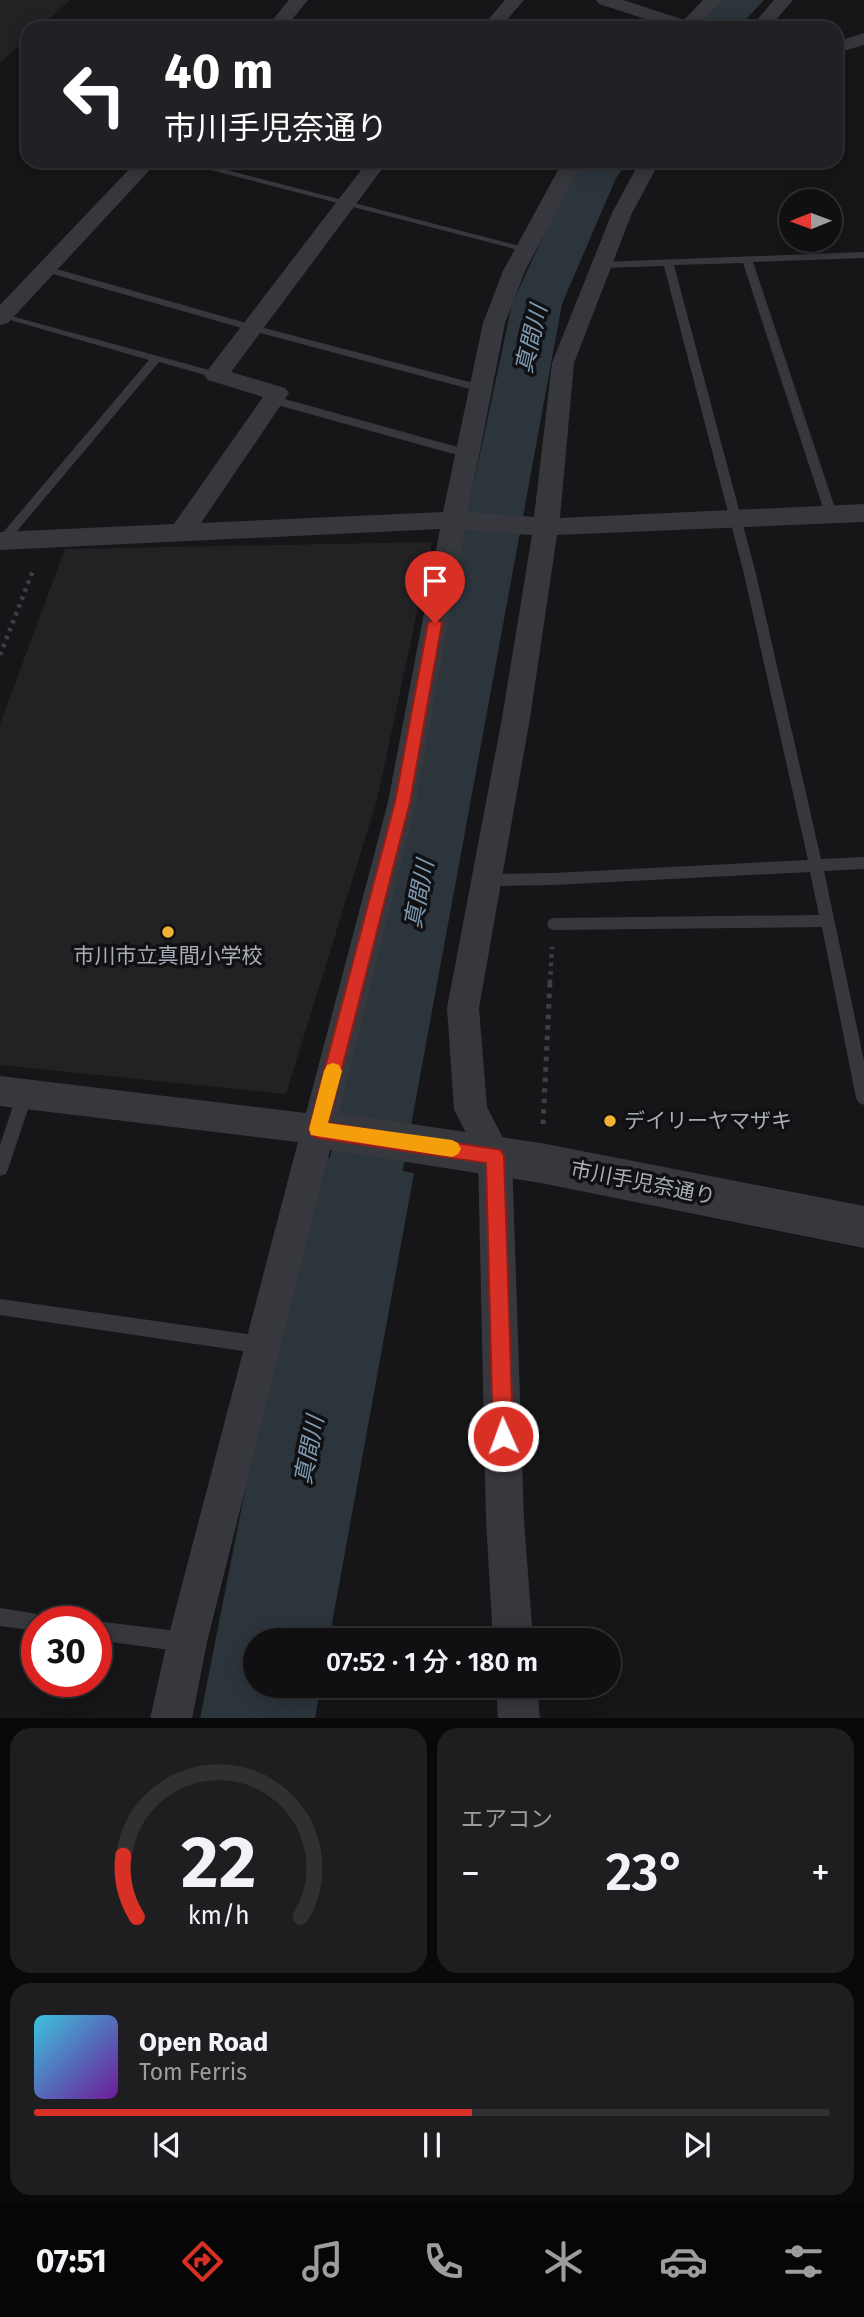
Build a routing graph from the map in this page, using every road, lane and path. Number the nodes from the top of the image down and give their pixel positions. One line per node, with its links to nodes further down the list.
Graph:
1 (299, 0): 6 (street)
2 (515, 0): 7 (street)
3 (605, 0): 8 (street)
4 (713, 0): 9 (street)
5 (784, 0): 10 (street)
6 (281, 21)
7 (496, 21)
8 (669, 21)
9 (693, 21)
10 (765, 21)
11 (864, 39): 12 (street)
12 (843, 46)
13 (141, 168): 24 (street)
14 (210, 168): 18 (lane)
15 (372, 168): 18 (street)
16 (569, 168): 19 (street)
17 (646, 168): 23 (street)
18 (345, 201): 19 (lane); 26 (street)
19 (526, 249): 29 (street)
20 (864, 256): 21 (lane)
21 (747, 260): 22 (lane); 33 (lane)
22 (668, 263): 23 (lane); 34 (lane)
23 (602, 265): 36 (street)
24 (46, 269): 25 (street); 26 (lane)
25 (1, 317): 27 (lane)
26 (253, 328): 28 (street); 29 (lane)
27 (156, 359): 28 (lane); 39 (lane)
28 (216, 375): 30 (street)
29 (481, 388): 31 (street)
30 (274, 400): 31 (lane); 37 (street)
31 (468, 454): 35 (street)
32 (864, 513): 33 (street)
33 (831, 514): 34 (street)
34 (735, 518): 36 (street); 42 (lane)
35 (454, 520): 36 (street); 37 (street); 48 (street)
36 (546, 527): 43 (street)
37 (182, 532): 38 (street)
38 (46, 539): 39 (street); 40 (path)
39 (1, 540)
40 (0, 655)
41 (864, 863): 42 (lane)
42 (817, 866): 43 (lane); 44 (lane)
43 (487, 880): 49 (street)
44 (828, 921): 45 (lane); 47 (lane)
45 (554, 924): 50 (path)
46 (12, 1093): 48 (street); 51 (lane)
47 (864, 1098)
48 (324, 1130): 49 (street, 市川手児奈通り); 54 (street)
49 (495, 1156): 50 (street, 市川手児奈通り); 57 (street)
50 (541, 1163): 52 (street, 市川手児奈通り)
51 (0, 1169)
52 (864, 1227)
53 (0, 1307): 54 (lane)
54 (262, 1345): 59 (street)
55 (0, 1617): 56 (lane)
56 (21, 1620)
57 (512, 1628)
58 (112, 1632): 59 (lane)
59 (187, 1642): 61 (street)
60 (517, 1698): 62 (street)
61 (171, 1718)
62 (519, 1718)

